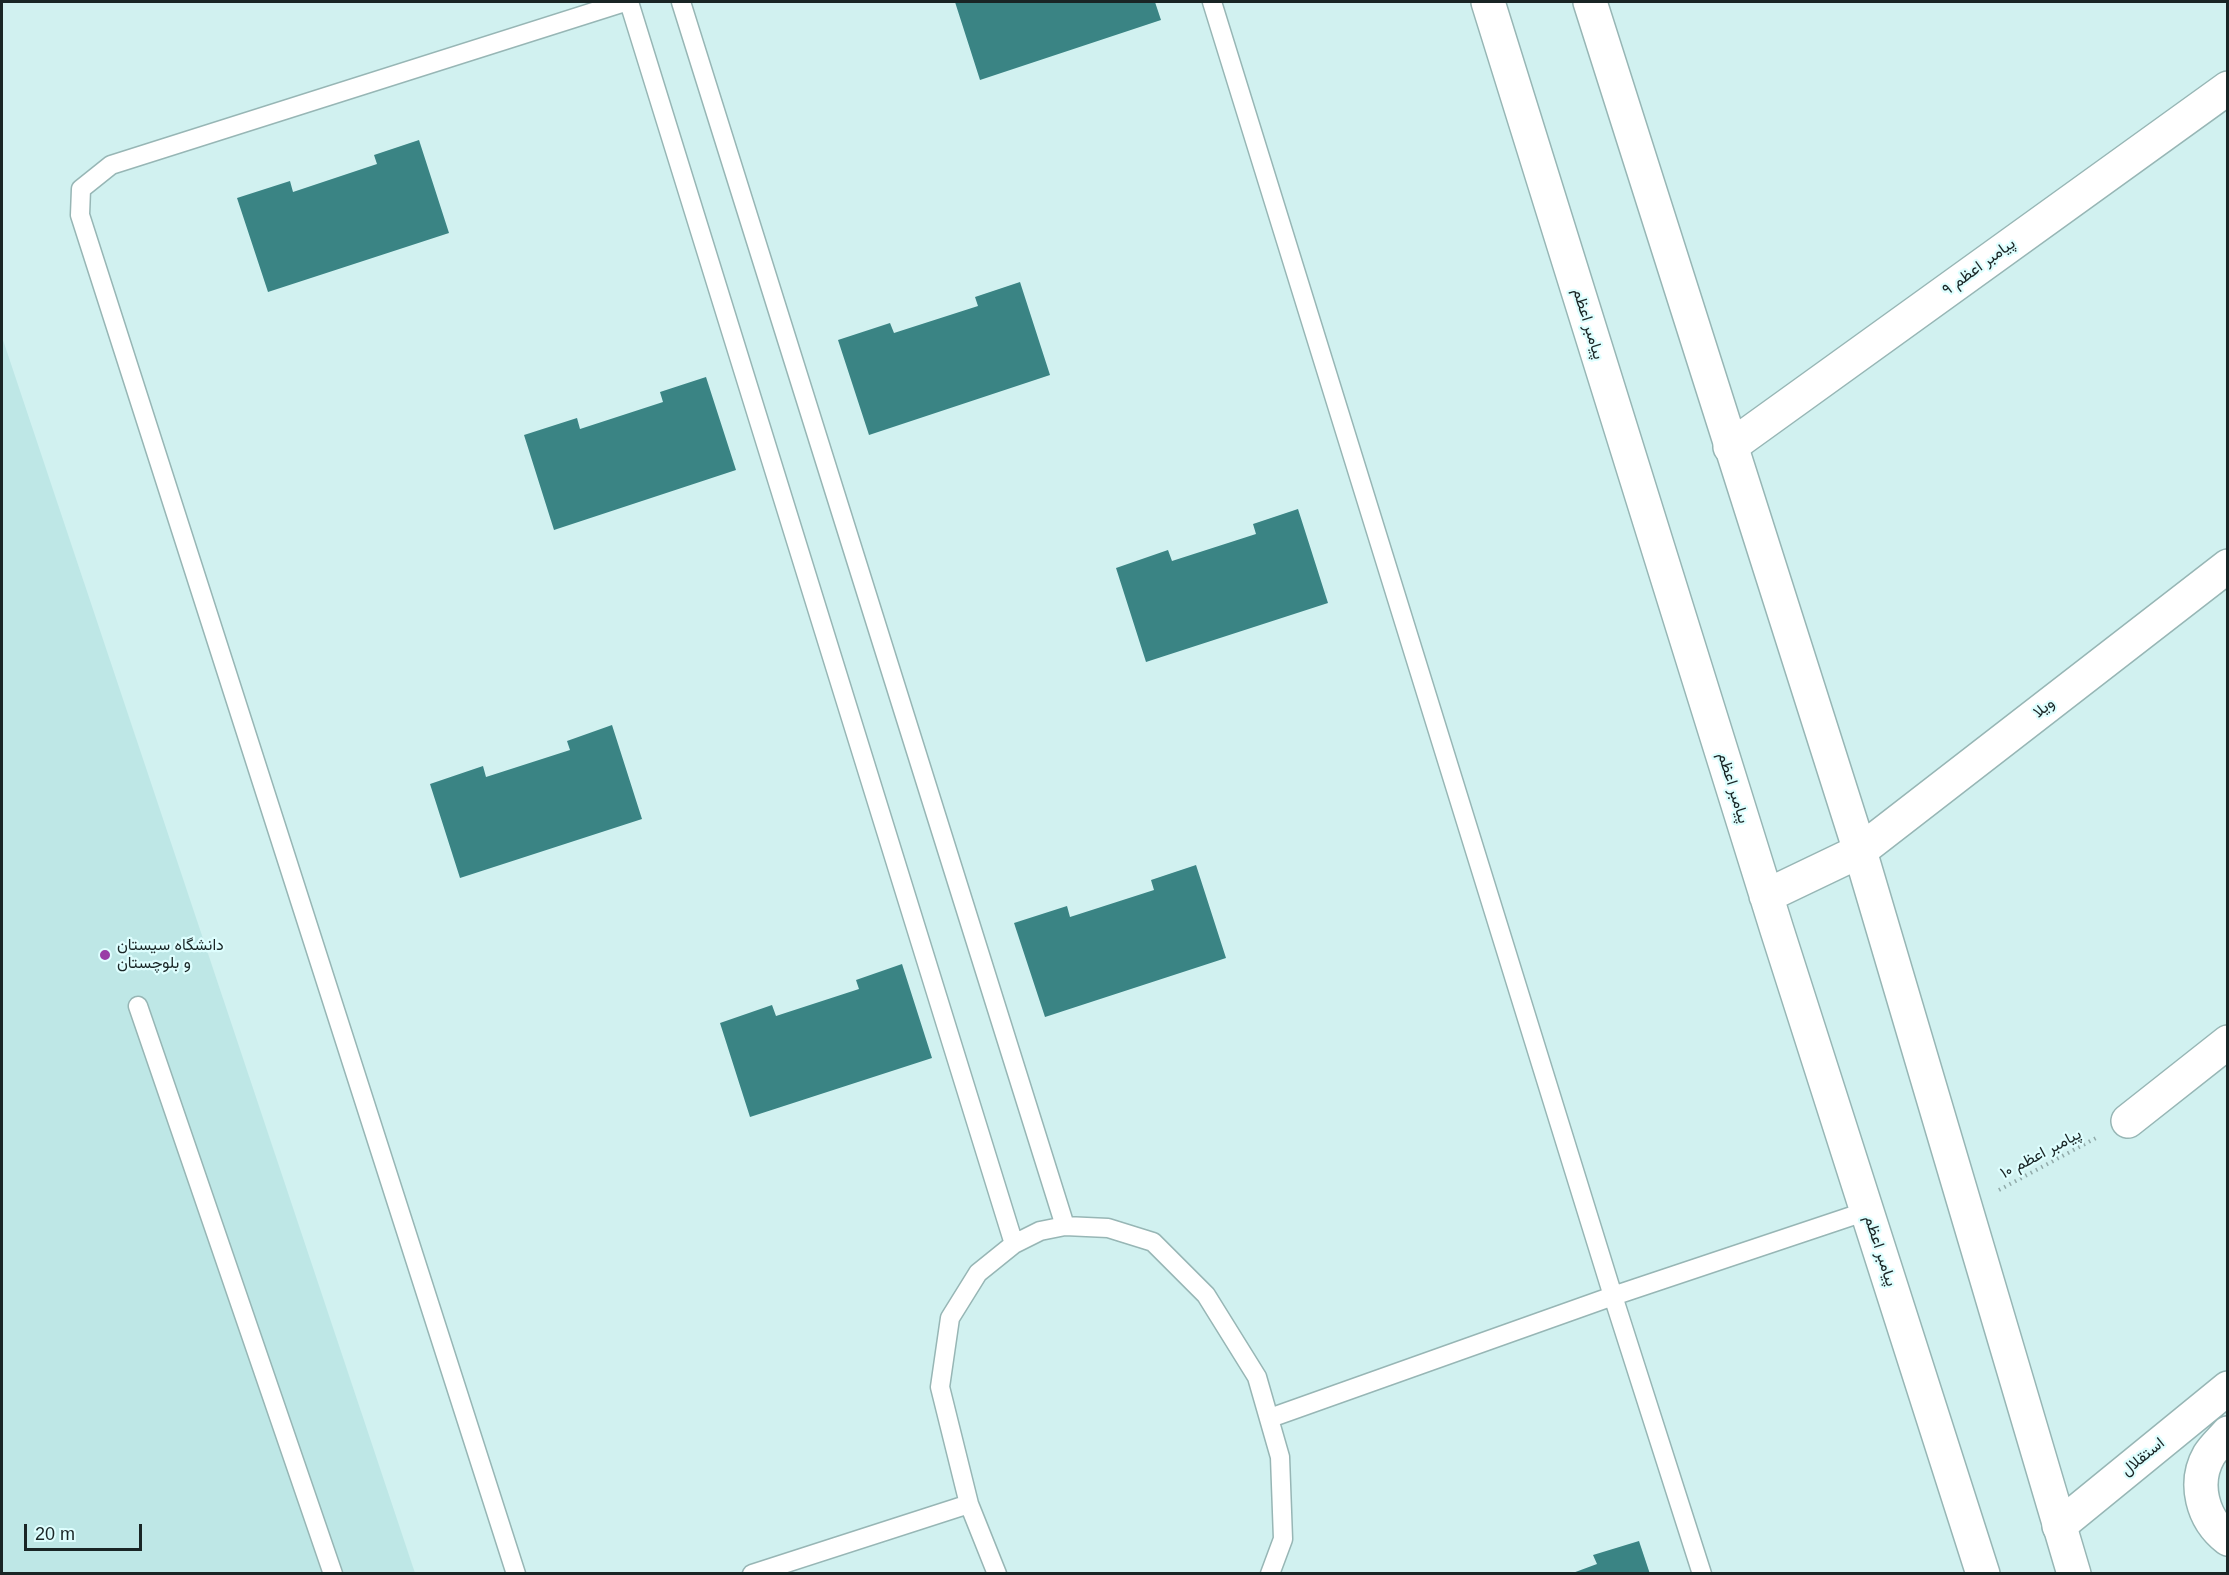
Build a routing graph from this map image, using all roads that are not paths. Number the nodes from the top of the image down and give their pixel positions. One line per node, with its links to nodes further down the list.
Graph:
1 (627, 2): 16 (lane); 25 (lane)
2 (681, 2): 15 (lane)
3 (1212, 2): 17 (lane)
4 (1488, 2): 10 (main road, پیامبر اعظم)
5 (1590, 2): 7 (main road)
6 (2228, 88): 7 (main road, پیامبر اعظم ۹)
7 (1730, 447): 9 (main road)
8 (2228, 566): 9 (main road, ویلا)
9 (1860, 851): 10 (main road, ویلا); 22 (main road)
10 (1766, 896): 14 (main road, پیامبر اعظم)
11 (138, 1006): 24 (lane)
12 (2228, 1042): 13 (main road)
13 (2128, 1121)
14 (1867, 1211): 17 (lane); 30 (main road, پیامبر اعظم)
15 (1065, 1226): 16 (lane); 19 (lane)
16 (1014, 1244): 21 (lane)
17 (1613, 1296): 19 (lane); 29 (lane)
18 (2228, 1388): 22 (main road, استقلال)
19 (1269, 1418): 28 (lane)
20 (2228, 1433): 23 (main road)
21 (969, 1504): 26 (lane); 27 (lane)
22 (2059, 1526): 31 (main road)
23 (2228, 1539)
24 (333, 1574)
25 (516, 1574)
26 (752, 1574)
27 (997, 1574)
28 (1270, 1574)
29 (1702, 1574)
30 (1983, 1574)
31 (2074, 1574)

